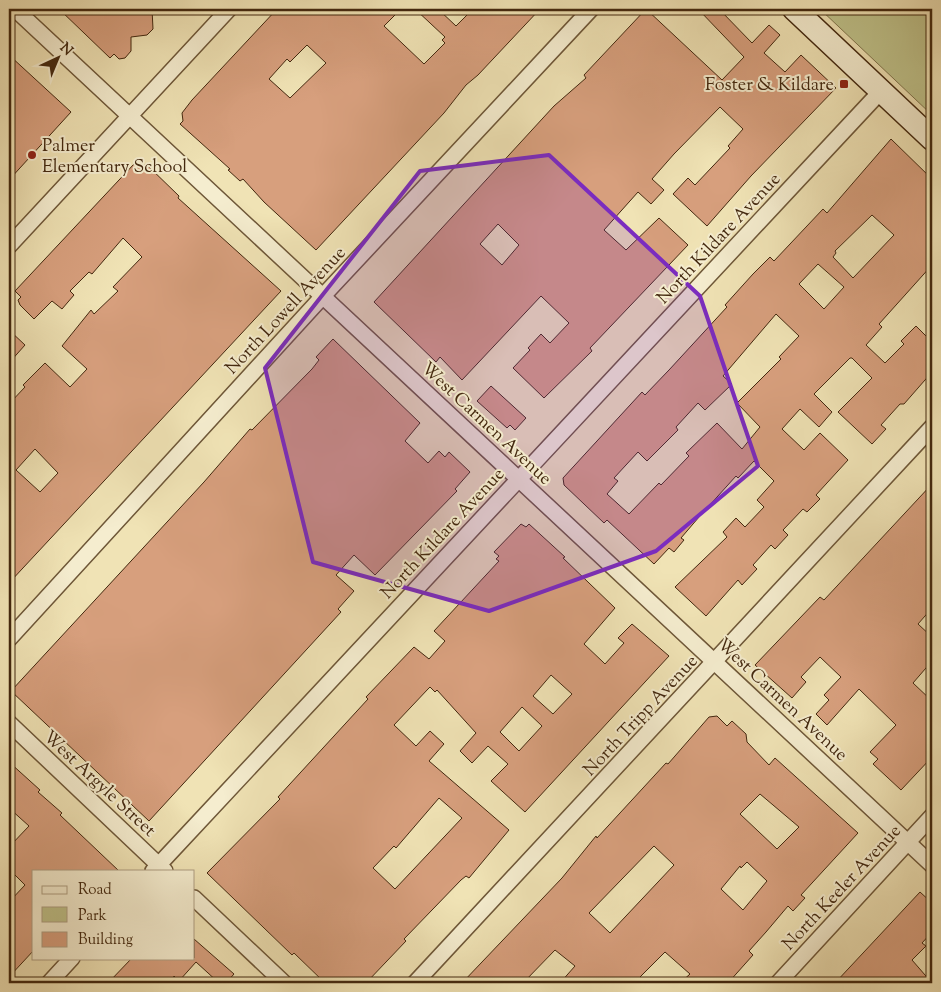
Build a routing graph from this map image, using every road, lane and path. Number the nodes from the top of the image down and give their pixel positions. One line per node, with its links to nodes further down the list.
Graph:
1 (15, 9): 6 (street, West Carmen Avenue)
2 (229, 9): 6 (street)
3 (591, 9): 9 (street, North Lowell Avenue)
4 (794, 9): 5 (main road)
5 (881, 91): 7 (main road); 11 (street, North Kildare Avenue)
6 (130, 116): 8 (street); 9 (street, West Carmen Avenue)
7 (932, 139)
8 (9, 246)
9 (323, 296): 11 (street, West Carmen Avenue); 12 (street, North Lowell Avenue)
10 (932, 427): 13 (street, North Tripp Avenue)
11 (518, 478): 13 (street, West Carmen Avenue); 18 (street, North Kildare Avenue)
12 (9, 639)
13 (715, 662): 16 (street, West Carmen Avenue); 23 (street, North Tripp Avenue)
14 (9, 723): 18 (street, West Argyle Street)
15 (932, 816): 16 (street, North Keeler Avenue)
16 (908, 842): 17 (street, West Carmen Avenue); 24 (street, North Keeler Avenue)
17 (932, 865)
18 (159, 869)
19 (195, 899): 22 (street)
20 (70, 960): 21 (street)
21 (49, 983)
22 (284, 983)
23 (416, 983)
24 (778, 983)

